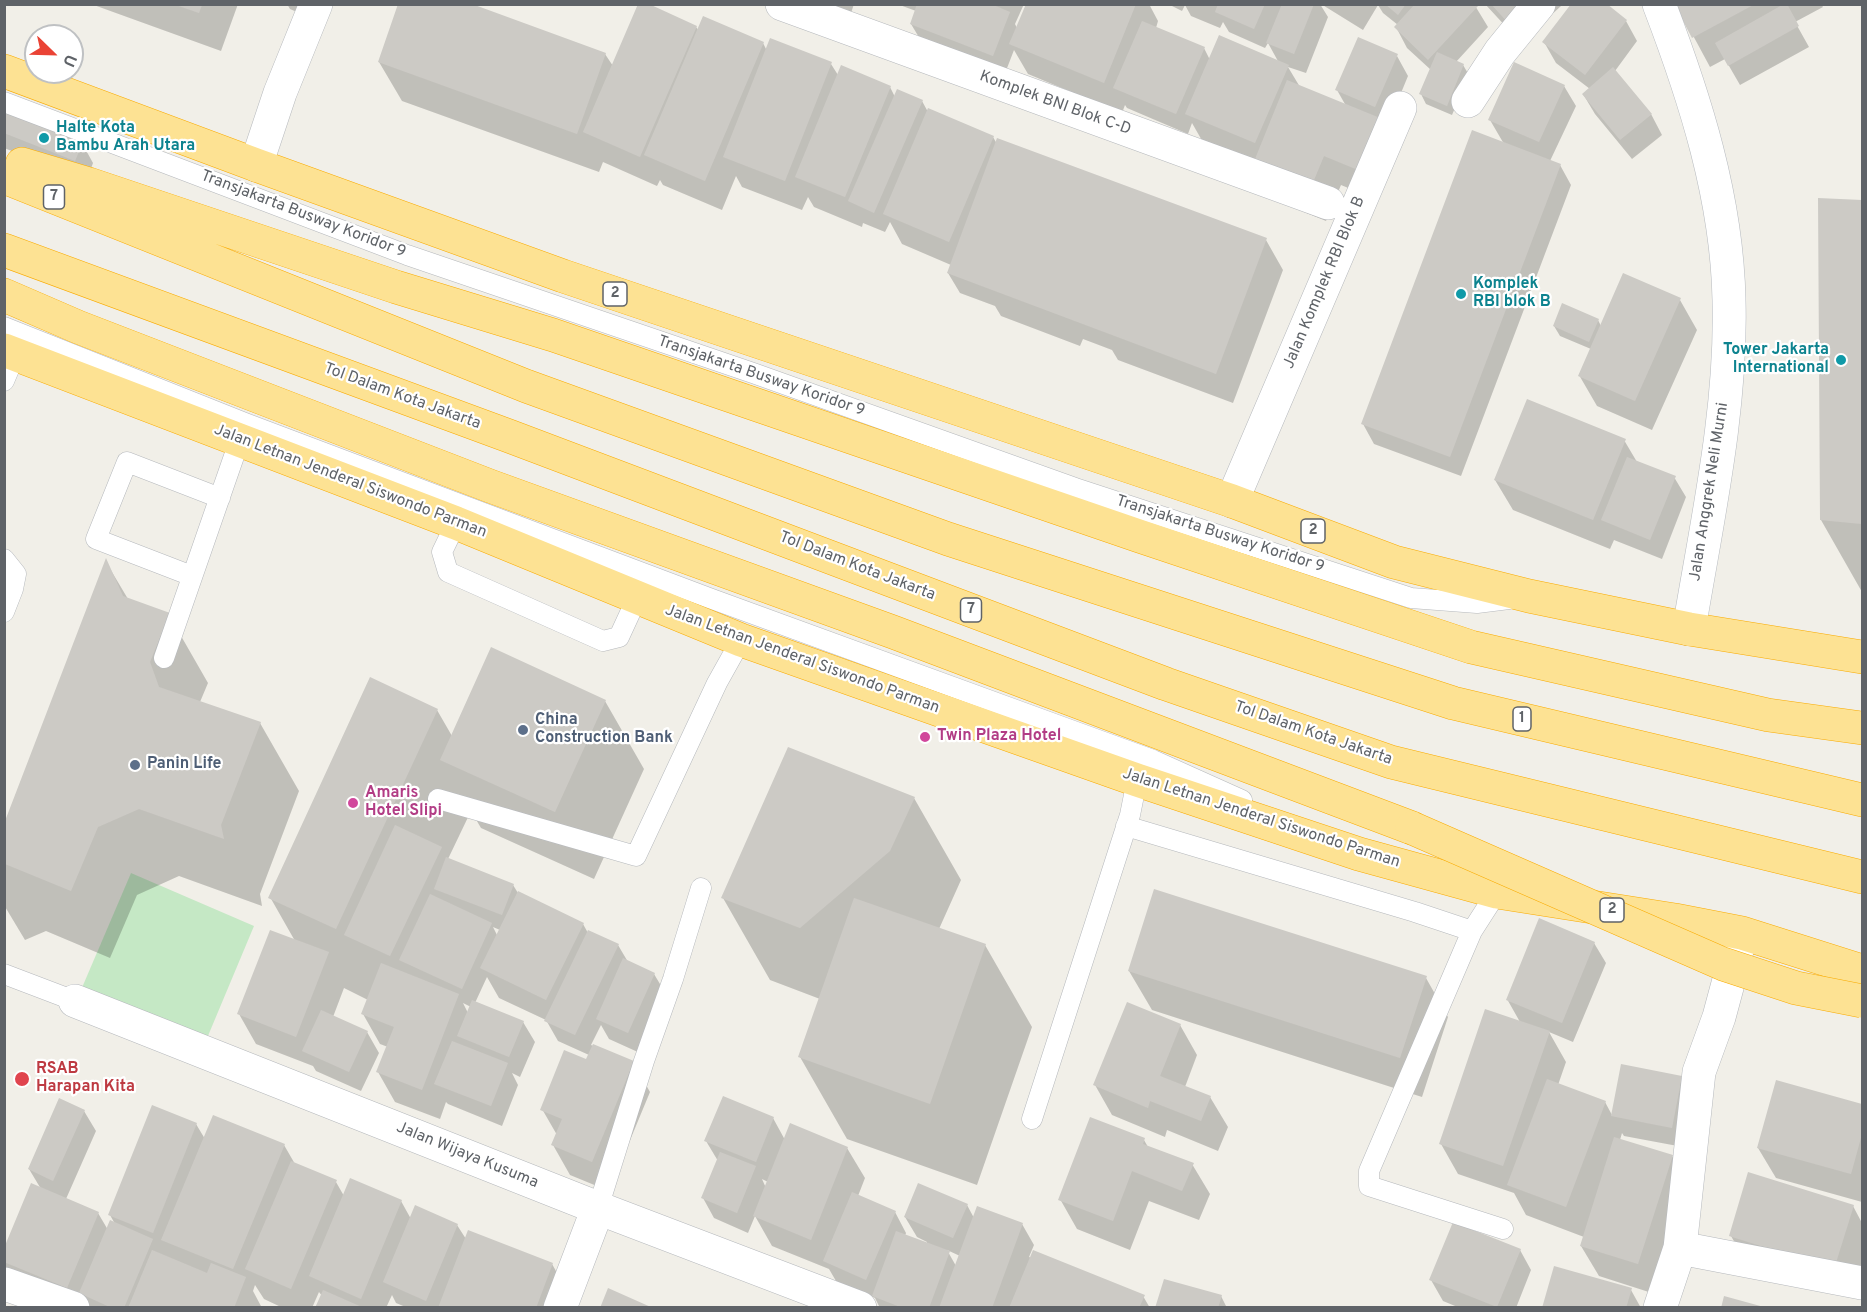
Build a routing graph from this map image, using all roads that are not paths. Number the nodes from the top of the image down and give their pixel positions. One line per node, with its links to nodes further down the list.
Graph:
1 (316, 4): 10 (street)
2 (782, 4): 12 (street, Komplek BNI Blok C-D)
3 (1539, 4): 6 (street)
4 (1659, 4): 26 (street, Jalan Anggrek Neli Murni)
5 (4, 71): 10 (highway, 2)
6 (1468, 101)
7 (4, 102): 22 (lane, Transjakarta Busway Koridor 9)
8 (1400, 108): 18 (street, Jalan Komplek RBI Blok B)
9 (4, 160): 32 (highway)
10 (256, 165): 18 (highway, 2)
11 (4, 177): 25 (highway, 7)
12 (1328, 203)
13 (4, 250): 38 (highway, Tol Dalam Kota Jakarta / 7)
14 (4, 295): 46 (highway, bridge)
15 (7, 353): 16 (highway, Jalan Letnan Jenderal Siswondo Parman / 2); 37 (lane)
16 (240, 439): 17 (lane); 19 (highway, Jalan Letnan Jenderal Siswondo Parman / 2)
17 (220, 498): 21 (lane); 21 (lane)
18 (1232, 501): 22 (highway, 2)
19 (456, 523): 23 (highway, Jalan Letnan Jenderal Siswondo Parman / 2); 23 (lane)
20 (4, 559): 24 (lane)
21 (192, 576): 30 (lane)
22 (1529, 596): 26 (highway, 2)
23 (637, 598): 27 (highway, Jalan Letnan Jenderal Siswondo Parman / 2)
24 (4, 612)
25 (1187, 618): 35 (highway, 1)
26 (1689, 628): 28 (highway, 2)
27 (741, 640): 33 (highway, Jalan Letnan Jenderal Siswondo Parman / 2); 34 (lane)
28 (1816, 651): 29 (highway, 2); 31 (highway, 2)
29 (1863, 657)
30 (164, 658)
31 (1863, 677)
32 (1863, 728)
33 (1137, 780): 36 (lane); 37 (highway, Jalan Letnan Jenderal Siswondo Parman / 2)
34 (438, 799)
35 (1863, 800)
36 (1126, 826): 41 (lane); 47 (lane)
37 (1359, 854): 40 (highway, Jalan Letnan Jenderal Siswondo Parman / 2)
38 (1863, 877)
39 (701, 888): 48 (lane)
40 (1497, 892): 41 (lane); 42 (highway, Jalan Letnan Jenderal Siswondo Parman / 2)
41 (1472, 931): 49 (lane)
42 (1742, 933): 43 (highway, Jalan Letnan Jenderal Siswondo Parman / 2); 50 (street)
43 (1863, 971)
44 (4, 974): 45 (lane)
45 (75, 1001): 48 (street, Jalan Wijaya Kusuma)
46 (1863, 1001)
47 (1032, 1119)
48 (598, 1208): 54 (street); 55 (street, Jalan Wijaya Kusuma)
49 (1503, 1229)
50 (1680, 1248): 51 (street); 56 (street)
51 (1863, 1283)
52 (5, 1284): 53 (street)
53 (73, 1308)
54 (560, 1308)
55 (860, 1308)
56 (1660, 1308)

